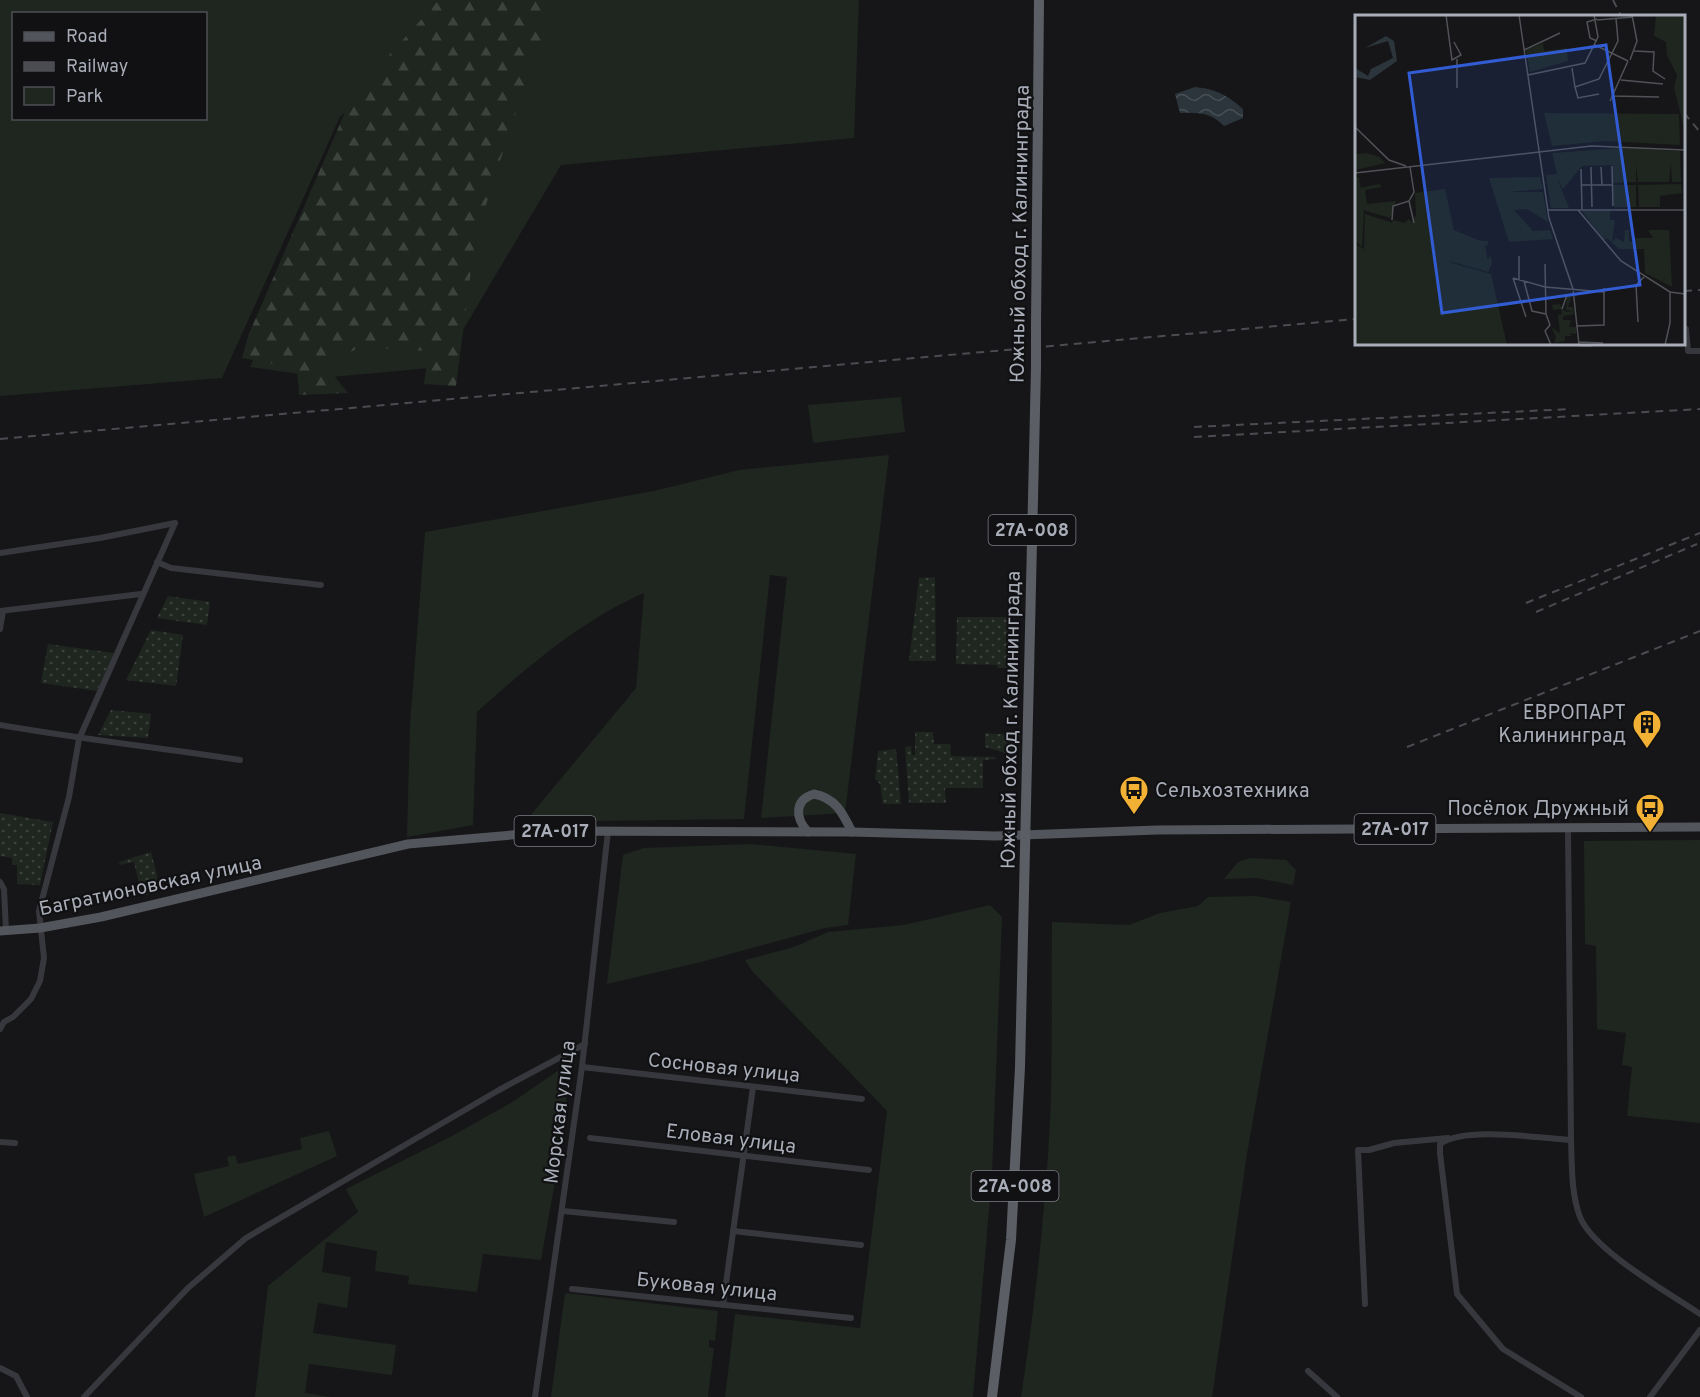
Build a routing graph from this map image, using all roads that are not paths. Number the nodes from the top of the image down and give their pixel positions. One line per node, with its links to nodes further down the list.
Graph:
1 (1039, 2): 18 (highway, Южный обход г. Калининграда / 27А-008, bridge)
2 (1685, 329): 3 (street)
3 (1700, 351)
4 (0, 553): 5 (street)
5 (157, 562): 6 (street); 7 (street)
6 (321, 585)
7 (141, 594): 8 (street); 11 (street)
8 (2, 611): 9 (street)
9 (0, 629)
10 (0, 725): 11 (street)
11 (79, 739): 12 (street); 20 (street)
12 (240, 760)
13 (1700, 827): 14 (main road, 27А-017)
14 (1568, 828): 18 (main road, 27А-017); 29 (street)
15 (608, 831): 16 (main road, 27А-017); 20 (main road, Багратионовская улица / 27А-017); 23 (street, Морская улица)
16 (808, 832): 17 (main road, 27А-017); 17 (main road)
17 (852, 832): 18 (main road, 27А-017)
18 (1024, 835): 49 (highway, Южный обход г. Калининграда / 27А-008)
19 (0, 882): 21 (street)
20 (40, 928): 21 (main road, Багратионовская улица / 27А-017); 22 (street)
21 (3, 931)
22 (0, 1029)
23 (585, 1044): 24 (street, Морская улица); 47 (street)
24 (582, 1067): 25 (street, Сосновая улица); 34 (street, Морская улица)
25 (753, 1087): 26 (street, Сосновая улица); 32 (street)
26 (862, 1099)
27 (590, 1138): 32 (street, Еловая улица)
28 (1449, 1138): 29 (street); 39 (street); 51 (street)
29 (1571, 1140): 41 (street)
30 (0, 1142): 31 (street)
31 (15, 1143)
32 (744, 1156): 33 (street, Еловая улица); 36 (street)
33 (868, 1170)
34 (563, 1211): 35 (street); 48 (street, Морская улица)
35 (674, 1222)
36 (733, 1231): 37 (street); 40 (street)
37 (861, 1245)
38 (572, 1289): 40 (street, Буковая улица)
39 (1365, 1304)
40 (723, 1305): 42 (street, Буковая улица)
41 (1700, 1314)
42 (851, 1318)
43 (1700, 1330): 52 (street)
44 (0, 1368): 46 (street)
45 (1308, 1371): 50 (street)
46 (27, 1397)
47 (84, 1397)
48 (535, 1397)
49 (992, 1397)
50 (1336, 1397)
51 (1581, 1397)
52 (1650, 1397)

